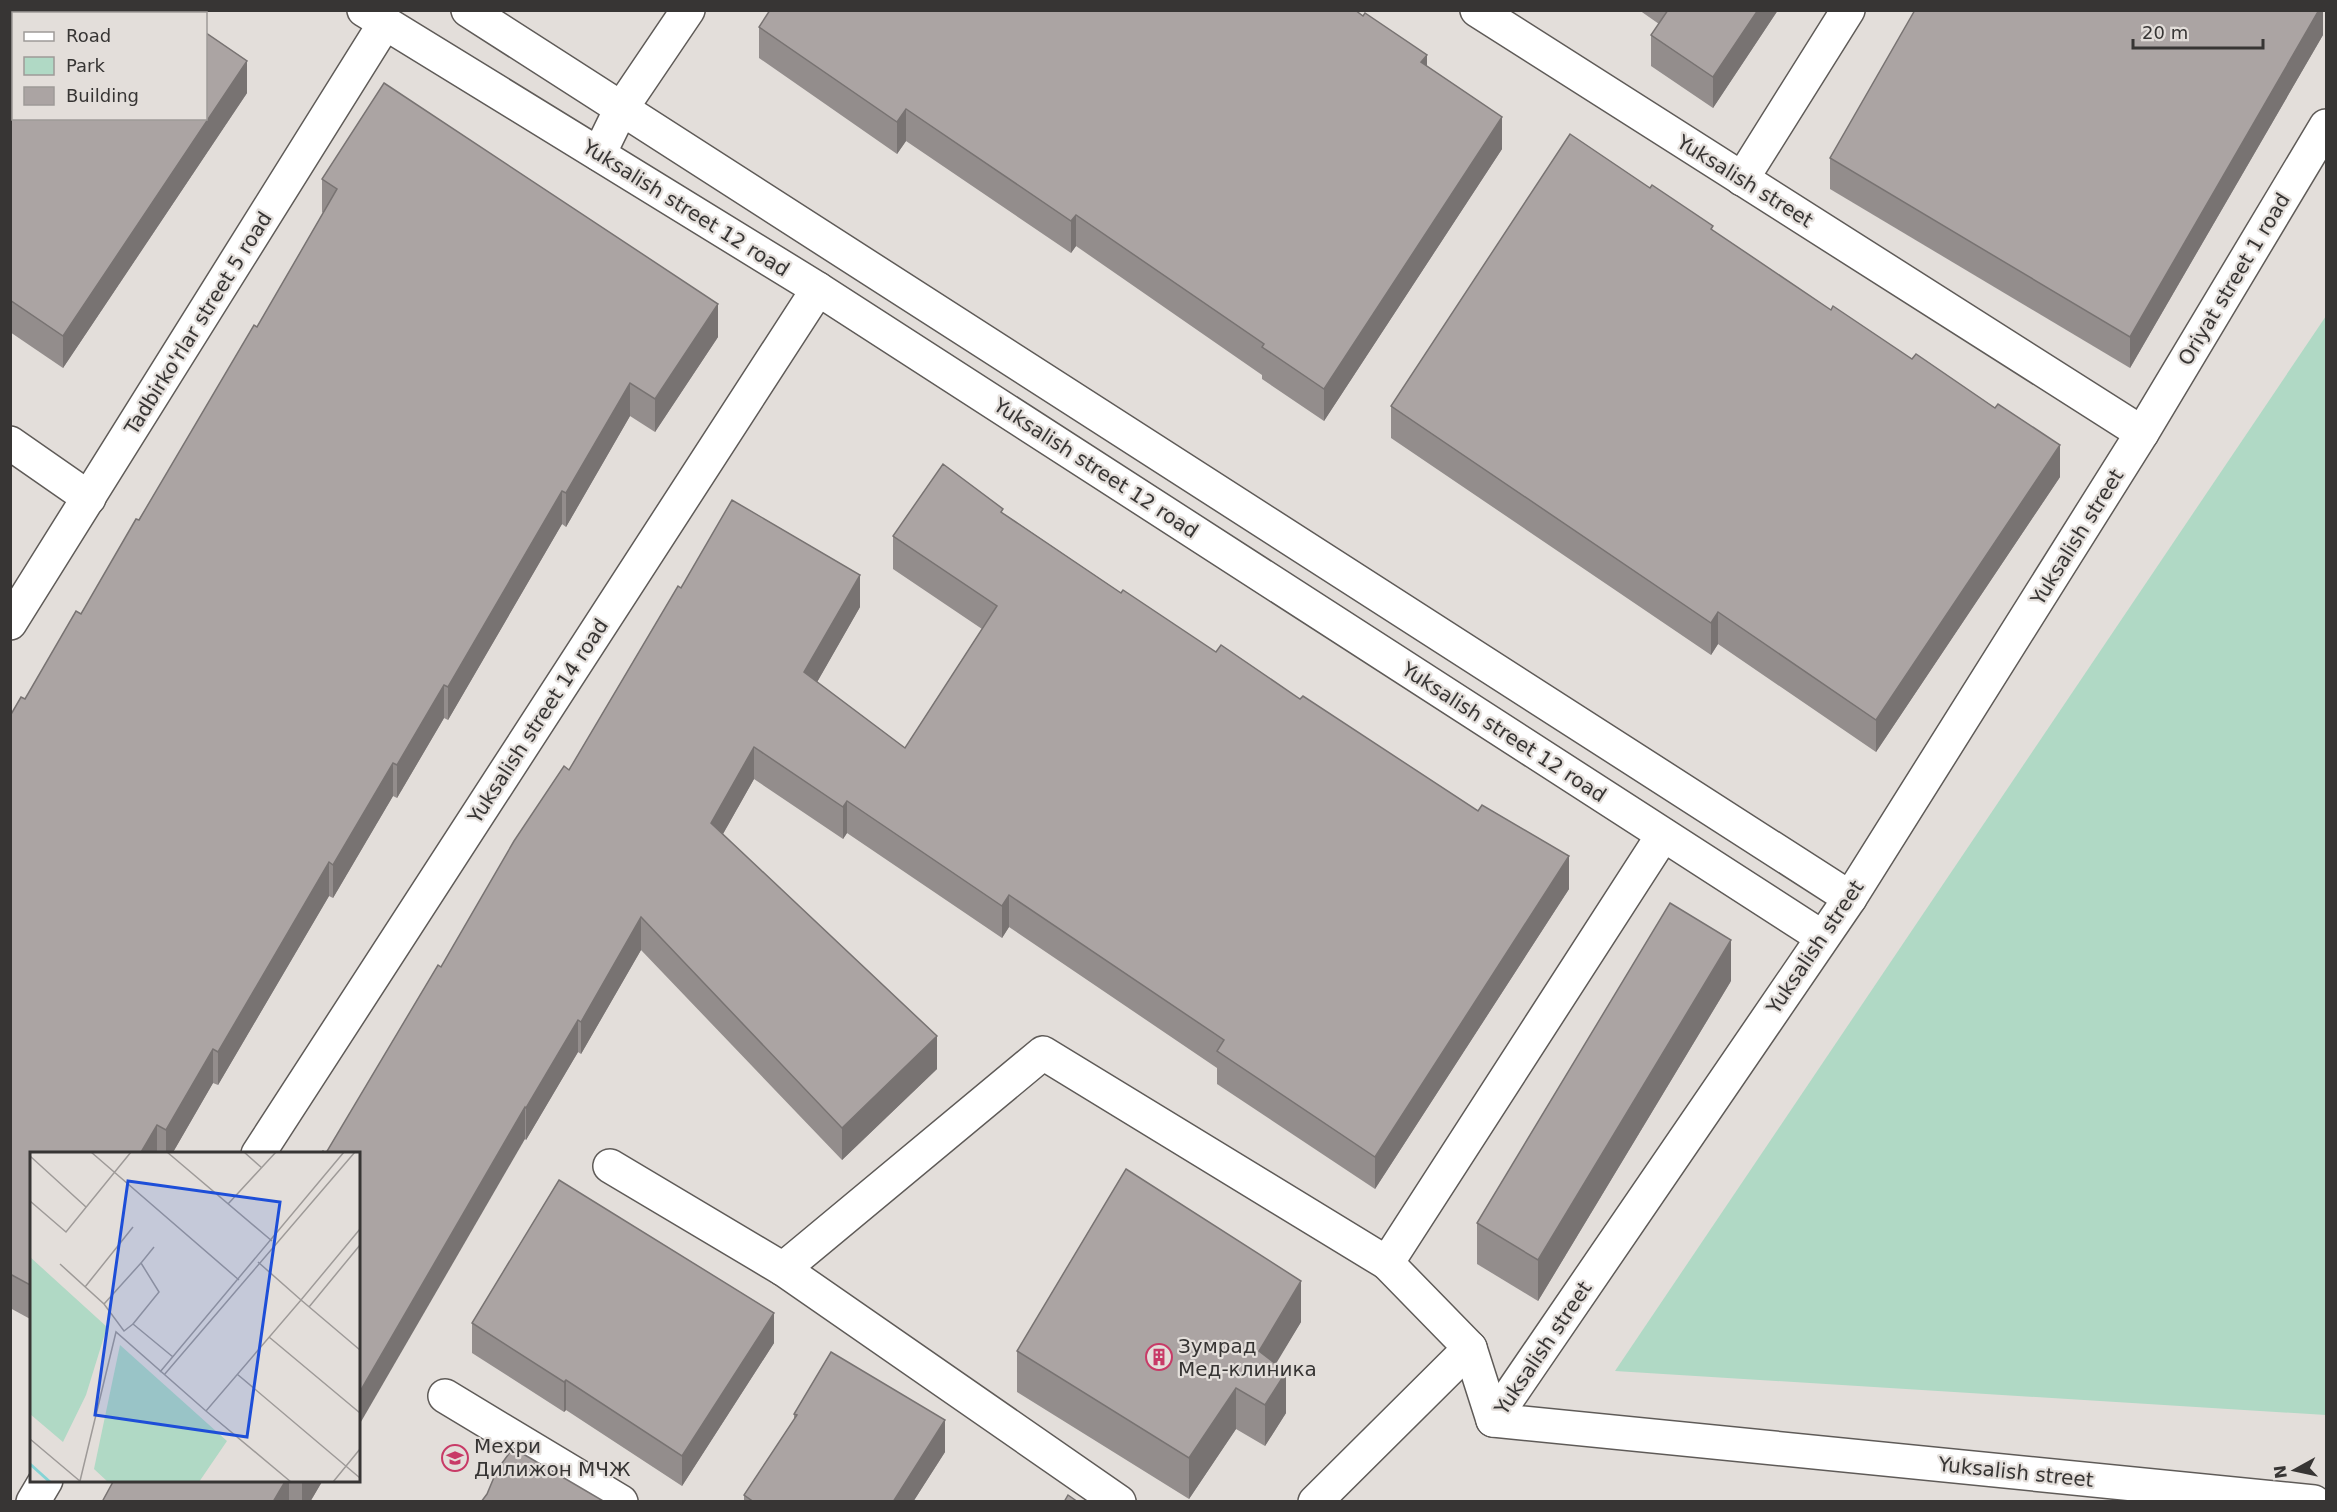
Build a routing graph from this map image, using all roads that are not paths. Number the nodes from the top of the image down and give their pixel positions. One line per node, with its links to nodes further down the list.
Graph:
1 (468, 10): 6 (street)
2 (688, 10): 6 (street)
3 (1477, 10): 9 (street, Yuksalish street)
4 (1848, 10): 9 (street)
5 (374, 17): 8 (street, Yuksalish street 12 road); 13 (street, Tadbirko'rlar street 5 road)
6 (621, 109): 8 (street); 16 (street)
7 (2326, 126): 11 (street, Oriyat street 1 road)
8 (599, 154): 10 (street, Yuksalish street 12 road)
9 (1742, 179): 11 (street, Yuksalish street)
10 (818, 289): 15 (street, Yuksalish street 12 road); 18 (street, Yuksalish street 14 road)
11 (2142, 433): 16 (street, Yuksalish street)
12 (10, 443): 13 (street)
13 (89, 498): 14 (street, Tadbirko'rlar street 5 road)
14 (10, 623)
15 (1663, 835): 17 (street, Yuksalish street 12 road); 20 (street)
16 (1850, 898): 17 (street, Yuksalish street)
17 (1822, 937): 24 (street, Yuksalish street)
18 (259, 1152)
19 (610, 1166): 21 (street)
20 (1388, 1263): 21 (street); 22 (street)
21 (783, 1269): 28 (street)
22 (1470, 1348): 24 (street); 29 (street)
23 (446, 1396): 27 (street)
24 (1493, 1420): 30 (street, Yuksalish street)
25 (45, 1482): 26 (street)
26 (33, 1502)
27 (621, 1502)
28 (1119, 1502)
29 (1315, 1502)
30 (2314, 1502)

